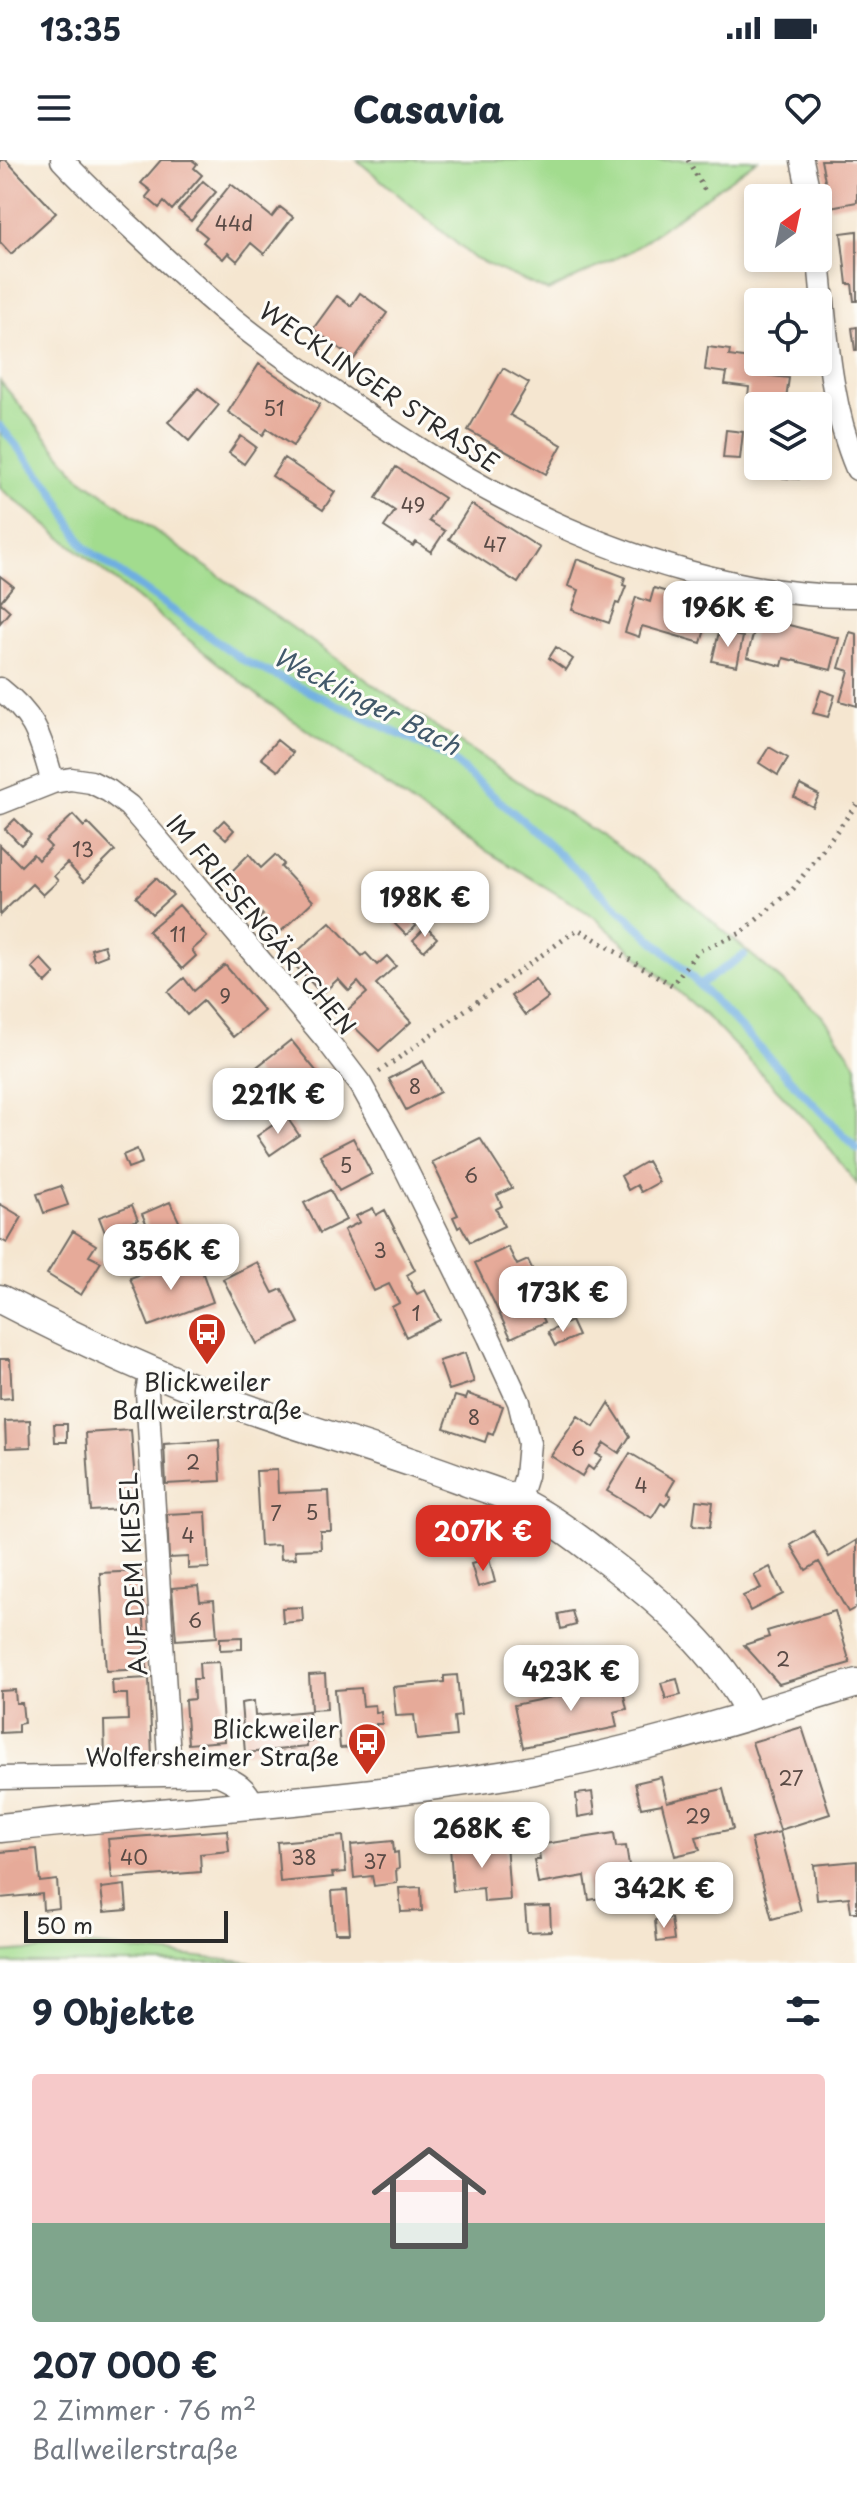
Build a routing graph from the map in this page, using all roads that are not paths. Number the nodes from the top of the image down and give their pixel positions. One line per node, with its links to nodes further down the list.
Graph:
1 (62, 160): 6 (street, WECKLINGER STRASSE)
2 (802, 160): 3 (street)
3 (807, 184)
4 (820, 272): 5 (street)
5 (857, 469)
6 (857, 596)
7 (0, 689): 8 (street)
8 (53, 782): 9 (street, IM FRIESENGÄRTCHEN); 12 (street, IM FRIESENGÄRTCHEN)
9 (0, 803)
10 (0, 1299): 11 (street)
11 (151, 1371): 12 (street); 15 (street, AUF DEM KIESEL)
12 (518, 1501): 14 (street)
13 (857, 1683): 14 (street)
14 (751, 1715): 17 (street)
15 (170, 1774): 16 (street); 17 (street)
16 (0, 1778)
17 (253, 1805): 18 (street)
18 (0, 1828)

